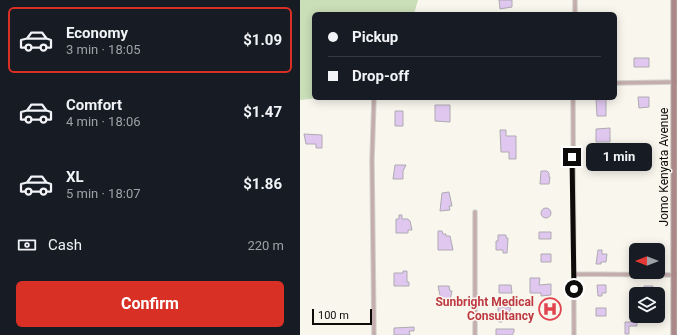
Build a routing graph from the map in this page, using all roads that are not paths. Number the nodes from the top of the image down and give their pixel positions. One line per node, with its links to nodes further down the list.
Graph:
1 (575, 0): 3 (street)
2 (674, 0): 4 (street, Jomo Kenyata Avenue)
3 (575, 12)
4 (676, 82): 5 (street); 8 (street, Jomo Kenyata Avenue)
5 (617, 83)
6 (374, 100): 12 (street)
7 (572, 100): 10 (street)
8 (676, 180): 11 (street, Jomo Kenyata Avenue)
9 (475, 212): 13 (street)
10 (574, 274): 11 (street); 14 (street)
11 (676, 275): 15 (street, Jomo Kenyata Avenue)
12 (374, 335)
13 (475, 335)
14 (574, 335)
15 (674, 335)

